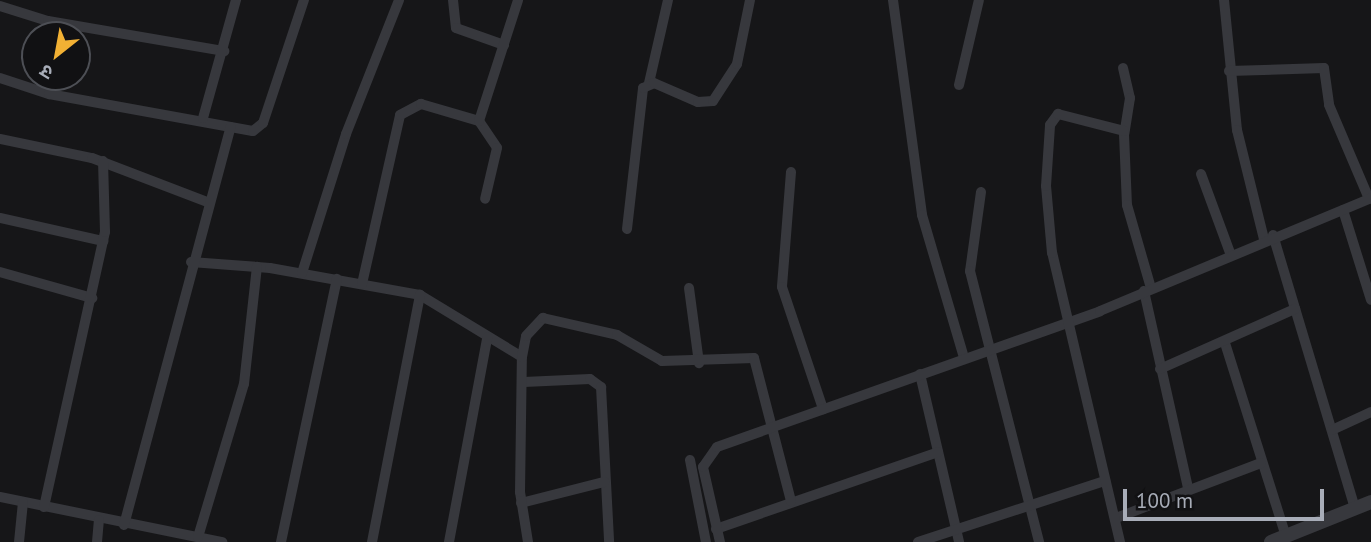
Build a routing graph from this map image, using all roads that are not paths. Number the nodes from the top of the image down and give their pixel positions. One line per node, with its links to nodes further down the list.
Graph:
1 (236, 0): 13 (street)
2 (304, 0): 21 (street)
3 (399, 0): 40 (street)
4 (453, 0): 12 (street)
5 (518, 0): 12 (street)
6 (668, 0): 17 (street)
7 (750, 0): 17 (street)
8 (893, 0): 55 (street)
9 (979, 0): 18 (street)
10 (1224, 0): 15 (street)
11 (0, 6): 13 (street)
12 (505, 46): 20 (street)
13 (224, 51): 19 (street)
14 (1123, 68): 22 (street)
15 (1229, 71): 29 (street); 34 (street)
16 (0, 78): 19 (street)
17 (649, 83): 33 (street)
18 (959, 85)
19 (203, 118): 21 (street)
20 (479, 121): 28 (street); 42 (street)
21 (231, 127): 30 (street)
22 (1124, 131): 45 (street); 50 (street)
23 (0, 139): 24 (street)
24 (103, 161): 30 (street); 35 (street)
25 (791, 172): 60 (street)
26 (1201, 174): 36 (street)
27 (981, 192): 53 (street)
28 (485, 198)
29 (1370, 198): 31 (street)
30 (207, 202): 37 (street)
31 (1343, 211): 34 (street); 43 (street)
32 (0, 218): 35 (street)
33 (627, 229)
34 (1269, 237): 36 (street); 49 (street)
35 (103, 241): 47 (street)
36 (1230, 253): 45 (street)
37 (191, 262): 38 (street); 80 (street)
38 (257, 267): 40 (street); 84 (street)
39 (0, 272): 47 (street)
40 (302, 273): 41 (street)
41 (337, 279): 42 (street); 89 (street)
42 (362, 284): 46 (street)
43 (1369, 284): 48 (street)
44 (689, 288): 56 (street)
45 (1148, 289): 50 (street); 57 (street)
46 (420, 295): 51 (street); 90 (street)
47 (92, 298): 76 (street)
48 (1371, 300)
49 (1295, 309): 52 (street); 63 (street)
50 (1071, 322): 53 (street); 67 (street)
51 (487, 338): 54 (street); 91 (street)
52 (1225, 343): 57 (street); 66 (street)
53 (994, 347): 55 (street); 73 (street)
54 (522, 357): 56 (street); 59 (street)
55 (964, 358): 58 (street)
56 (699, 363): 62 (street)
57 (1160, 369): 69 (street)
58 (920, 374): 60 (street); 64 (street)
59 (524, 382): 68 (street); 75 (street)
60 (823, 409): 62 (street)
61 (1371, 412): 63 (street)
62 (771, 427): 71 (street); 82 (street)
63 (1332, 429): 77 (street)
64 (938, 452): 71 (street); 81 (street)
65 (690, 460): 94 (street)
66 (1261, 463): 69 (street); 83 (street)
67 (1105, 481): 73 (street); 78 (street)
68 (604, 482): 75 (street); 93 (street)
69 (1188, 488): 78 (street)
70 (0, 497): 72 (street)
71 (791, 501): 82 (street)
72 (23, 502): 76 (street); 86 (street)
73 (1030, 502): 81 (street); 98 (street)
74 (1371, 502): 77 (street)
75 (521, 503): 92 (street)
76 (44, 508): 79 (street)
77 (1355, 508): 83 (street)
78 (1116, 518): 99 (street)
79 (99, 520): 80 (street); 87 (street)
80 (124, 525): 85 (street)
81 (956, 528): 96 (street); 97 (street)
82 (716, 529): 95 (street)
83 (1286, 536): 100 (street)
84 (198, 537): 85 (street); 88 (street)
85 (171, 538)
86 (19, 542)
87 (97, 542)
88 (222, 542)
89 (281, 542)
90 (372, 542)
91 (449, 542)
92 (528, 542)
93 (609, 542)
94 (706, 542)
95 (720, 542)
96 (918, 542)
97 (959, 542)
98 (1039, 542)
99 (1120, 542)
100 (1271, 542)

